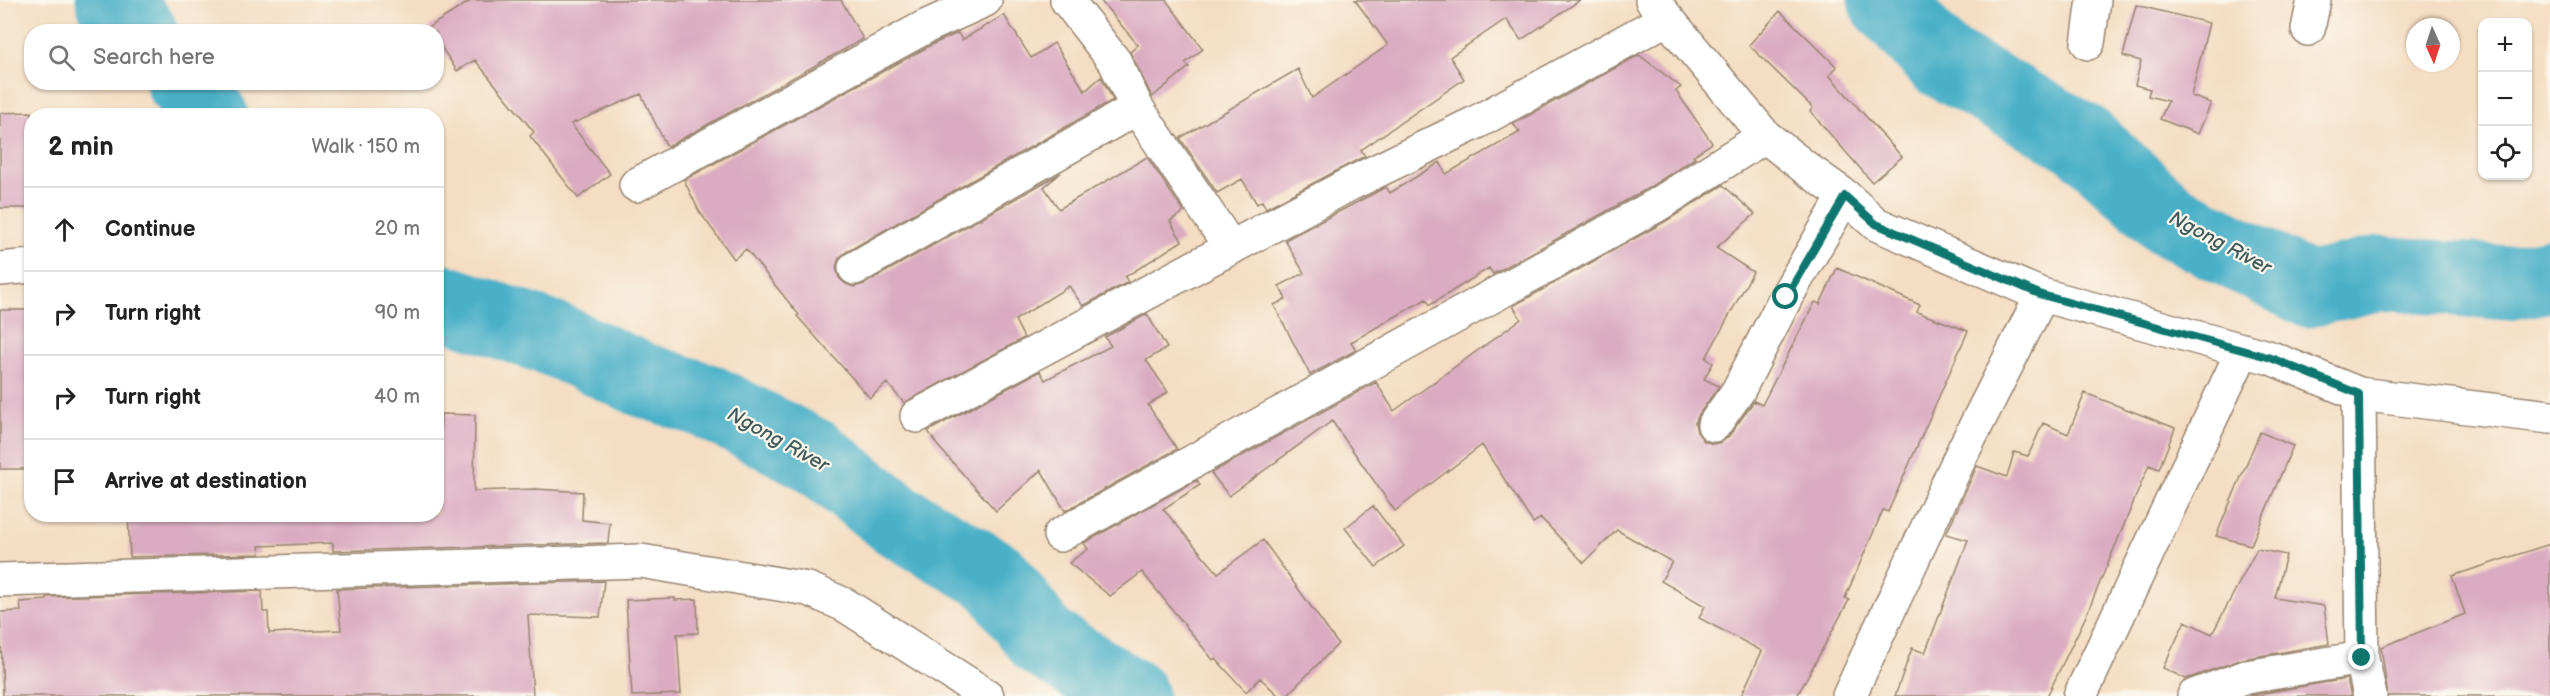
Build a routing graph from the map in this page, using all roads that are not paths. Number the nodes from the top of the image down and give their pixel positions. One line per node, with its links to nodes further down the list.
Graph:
1 (985, 0): 8 (street)
2 (1067, 0): 6 (street)
3 (2094, 0): 5 (street)
4 (1659, 10): 7 (street); 10 (street)
5 (2088, 43)
6 (1137, 108): 10 (street); 13 (street)
7 (1765, 136): 9 (street); 20 (street)
8 (636, 185)
9 (1845, 196): 14 (street); 19 (street)
10 (1231, 248): 17 (street)
11 (24, 266): 12 (street)
12 (0, 268)
13 (855, 268)
14 (2042, 295): 15 (street); 24 (street)
15 (2243, 350): 16 (street); 25 (street)
16 (2359, 394): 18 (street); 22 (street)
17 (917, 416)
18 (2550, 417)
19 (1714, 425)
20 (1060, 535)
21 (0, 580): 23 (street)
22 (2362, 658): 26 (street); 27 (street)
23 (987, 696)
24 (1849, 696)
25 (2080, 696)
26 (2194, 696)
27 (2370, 696)

